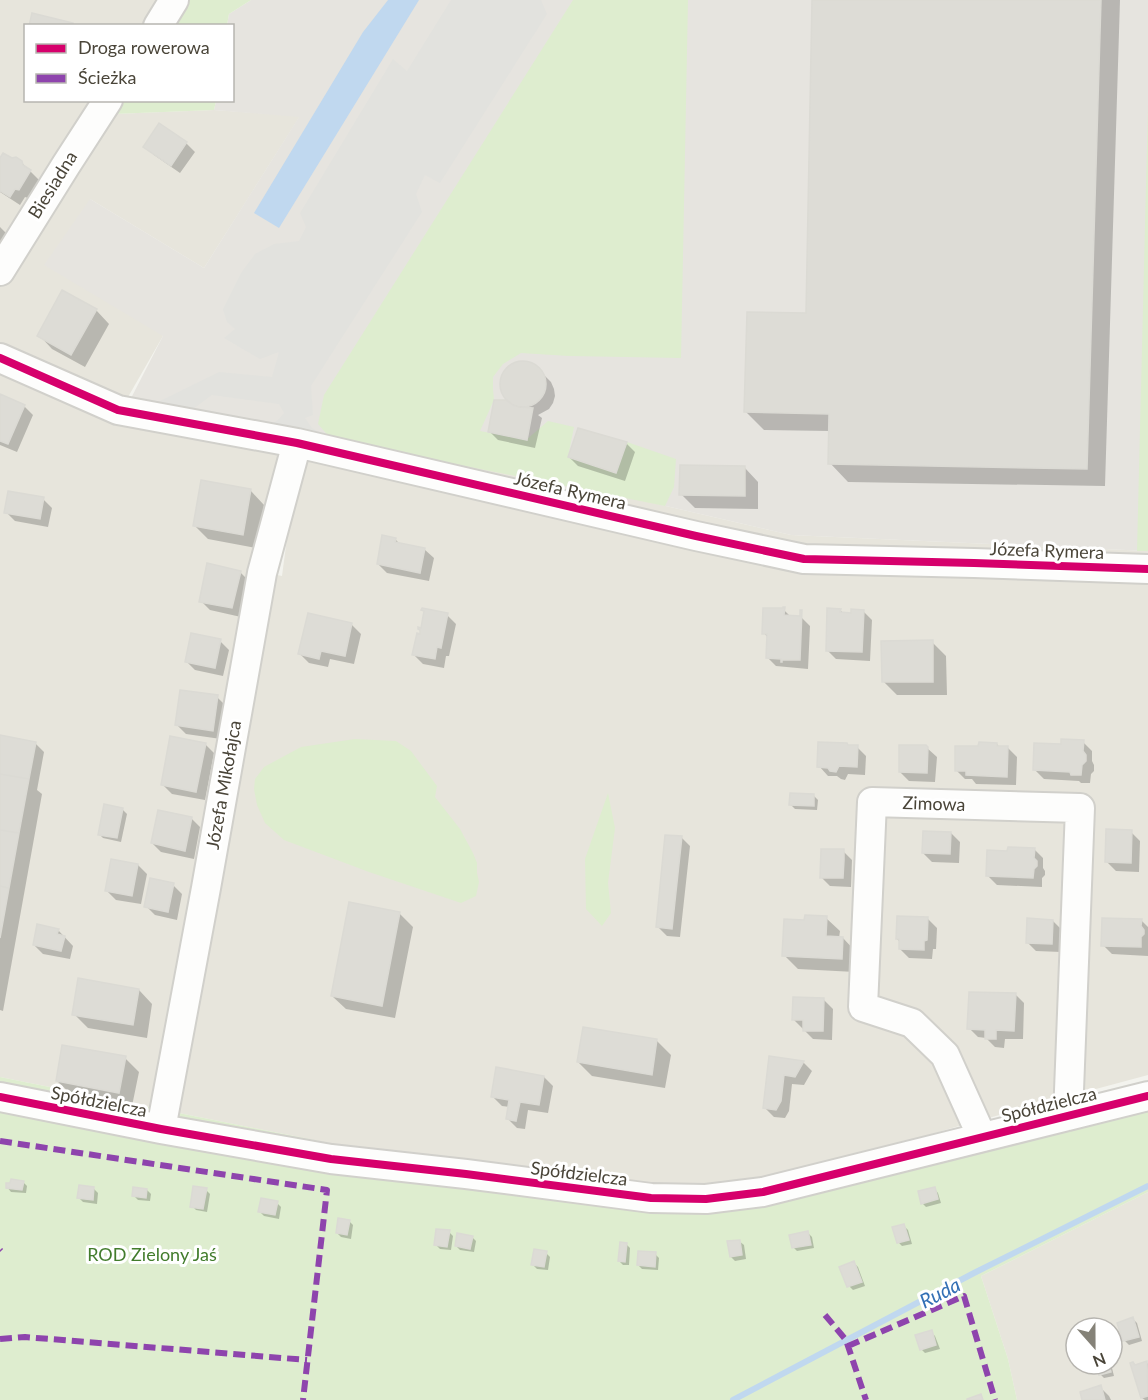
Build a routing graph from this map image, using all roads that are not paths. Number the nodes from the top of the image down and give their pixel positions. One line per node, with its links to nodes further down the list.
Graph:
1 (174, 0): 2 (street)
2 (159, 24)
3 (107, 102): 4 (street, Biesiadna)
4 (0, 271)
5 (0, 358): 6 (street, Józefa Rymera)
6 (297, 442): 7 (street, Józefa Rymera); 11 (street, Józefa Mikołajca)
7 (1148, 570)
8 (1148, 1096): 10 (street, Spółdzielcza)
9 (0, 1097): 11 (street, Spółdzielcza)
10 (1068, 1116): 12 (street, Spółdzielcza); 12 (street, Zimowa)
11 (160, 1129): 12 (street, Spółdzielcza)
12 (982, 1137)

